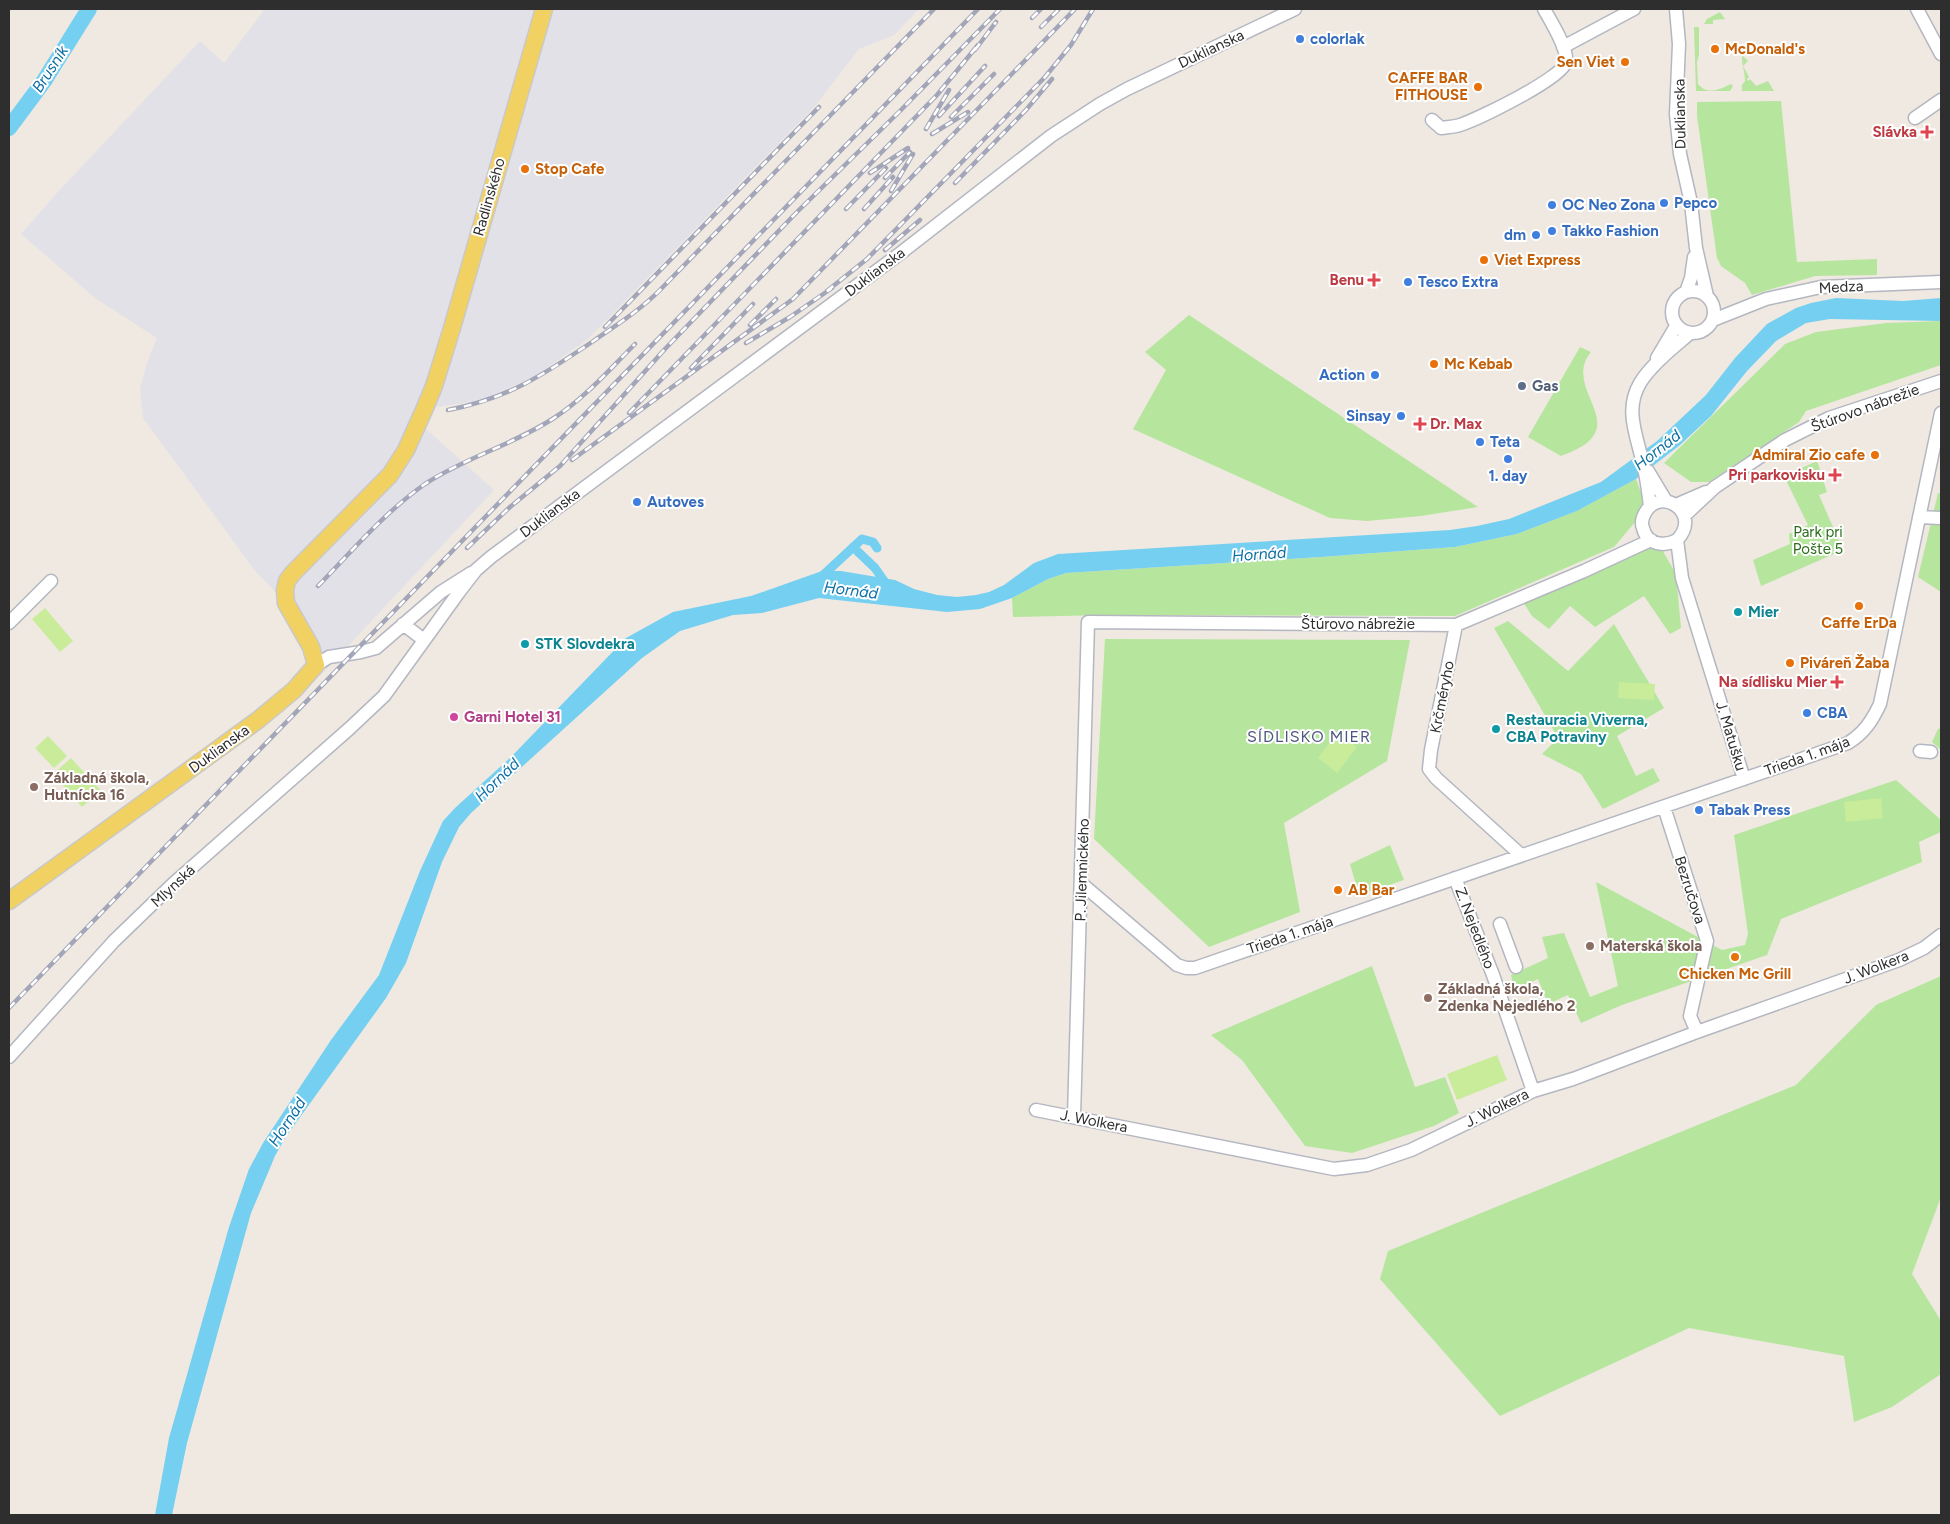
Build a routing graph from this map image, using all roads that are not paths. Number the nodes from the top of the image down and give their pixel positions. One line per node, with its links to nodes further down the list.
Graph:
1 (544, 9): 42 (main road, Radlinského)
2 (1296, 9): 34 (street, Duklianska)
3 (1544, 9): 7 (street)
4 (1634, 9): 7 (street)
5 (1676, 9): 12 (street, Duklianska)
6 (1917, 9): 8 (street)
7 (1563, 47): 11 (street)
8 (1941, 52)
9 (1941, 100): 10 (street)
10 (1915, 118)
11 (1432, 120)
12 (1696, 248): 14 (street); 15 (street)
13 (1941, 282): 16 (street, Medza)
14 (1686, 292): 15 (street); 18 (street)
15 (1709, 298): 16 (street); 17 (street)
16 (1743, 308): 17 (street, Medza)
17 (1713, 320): 19 (street)
18 (1676, 326): 19 (street); 20 (street)
19 (1689, 334): 20 (street)
20 (1649, 372): 23 (street)
21 (1941, 381): 24 (street, Štúrovo nábrežie)
22 (1941, 413): 28 (street, Trieda 1. mája)
23 (1652, 485): 25 (street); 26 (street)
24 (1715, 488): 25 (street); 27 (street)
25 (1671, 503): 26 (street); 27 (street)
26 (1650, 506): 30 (street)
27 (1684, 516): 31 (street)
28 (1919, 517): 29 (street); 43 (street, Trieda 1. mája)
29 (1941, 518)
30 (1643, 528): 32 (street); 33 (street)
31 (1677, 540): 32 (street); 35 (street)
32 (1657, 542): 33 (street); 35 (street)
33 (1614, 556): 40 (street, Štúrovo nábrežie)
34 (476, 570): 39 (street); 41 (street, Mlynská)
35 (1682, 578): 43 (street, J. Matušku)
36 (51, 581): 37 (street)
37 (11, 617)
38 (1088, 622): 40 (street, Štúrovo nábrežie); 47 (street, P. Jilemnického)
39 (404, 624): 41 (street); 42 (street)
40 (1456, 625): 45 (street, Krčméryho)
41 (424, 640): 53 (street, Mlynská)
42 (316, 665): 48 (main road, Duklianska)
43 (1744, 779): 44 (street, Trieda 1. mája)
44 (1664, 807): 45 (street, Trieda 1. mája); 52 (street, Bezručova)
45 (1521, 856): 46 (street, Trieda 1. mája)
46 (1455, 878): 47 (street, Trieda 1. mája); 54 (street, Z. Nejedlého)
47 (1082, 884): 56 (street, P. Jilemnického)
48 (9, 901)
49 (1500, 924): 51 (street, Z. Nejedlého)
50 (1941, 935): 52 (street, J. Wolkera)
51 (1516, 968)
52 (1697, 1032): 54 (street, J. Wolkera)
53 (9, 1056)
54 (1533, 1091): 56 (street, J. Wolkera)
55 (1036, 1110): 56 (street, J. Wolkera)
56 (1074, 1117)

